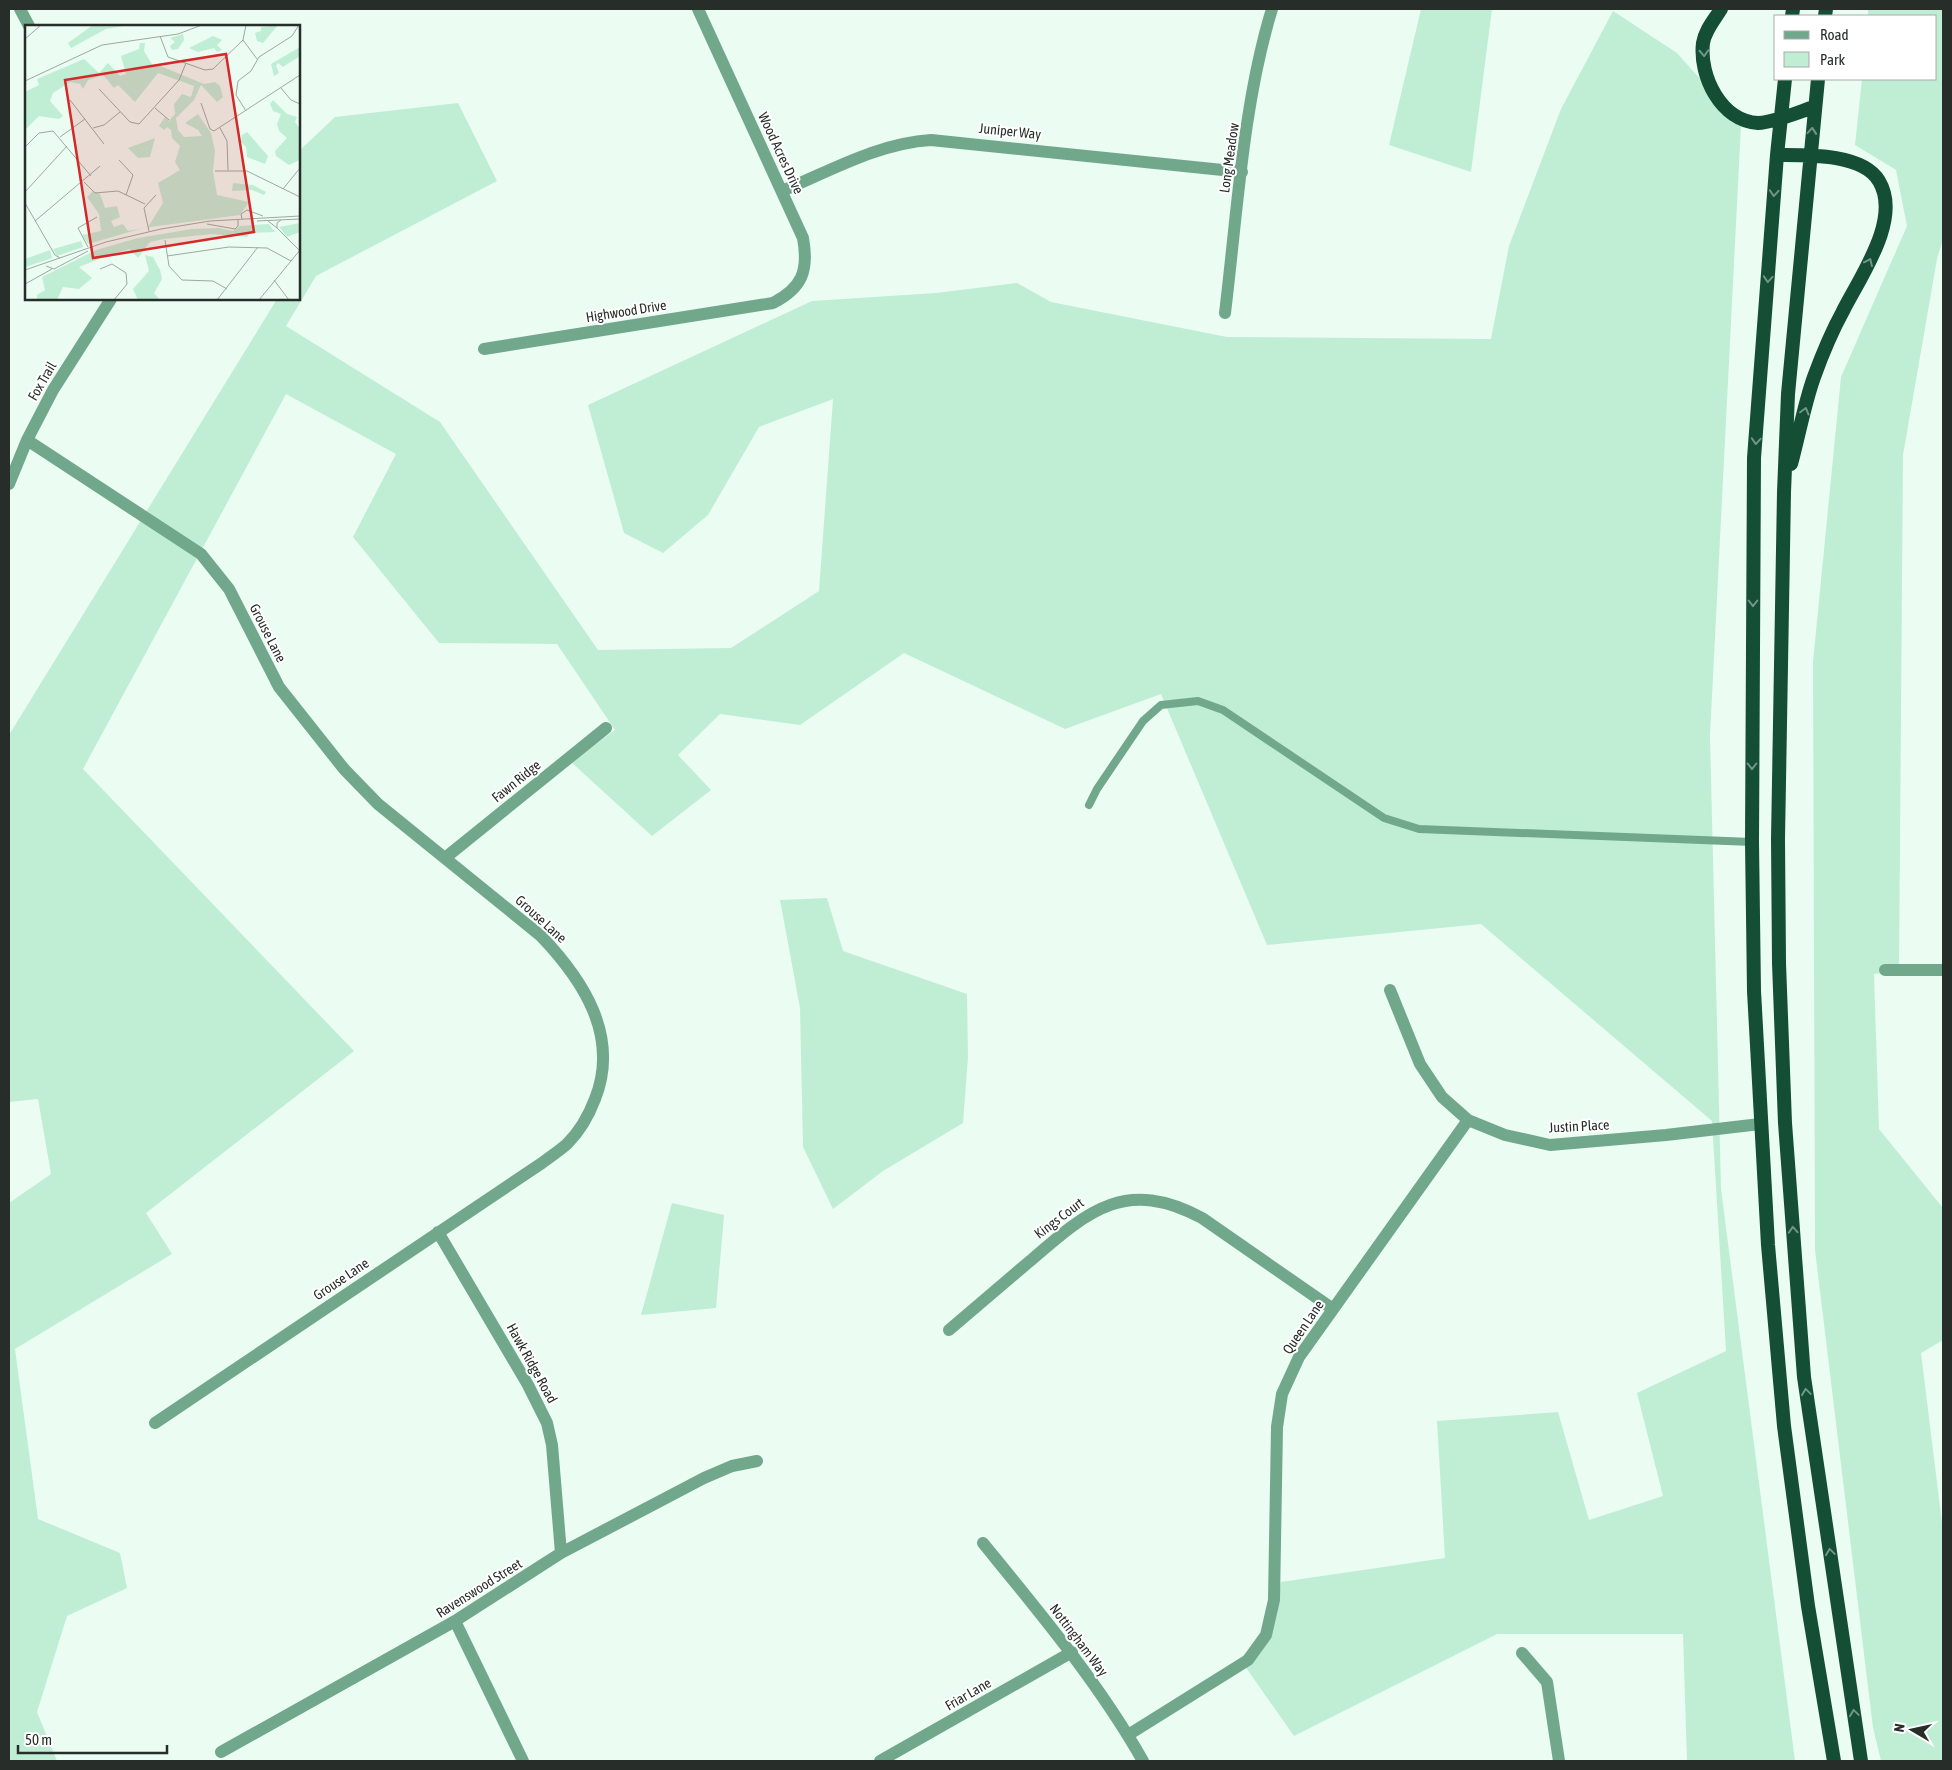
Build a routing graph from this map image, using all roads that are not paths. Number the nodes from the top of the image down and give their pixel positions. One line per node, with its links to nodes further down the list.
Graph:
1 (20, 9): 5 (street)
2 (698, 9): 13 (street, Wood Acres Drive)
3 (1272, 9): 12 (street, Long Meadow)
4 (1721, 9): 9 (highway, one-way to 9)
5 (28, 25)
6 (1785, 80): 9 (highway)
7 (1818, 80): 8 (highway)
8 (1814, 108): 9 (highway); 11 (highway, one-way to 8)
9 (1781, 117): 10 (highway)
10 (1777, 155): 11 (highway); 23 (highway, one-way to 23)
11 (1810, 155): 20 (highway); 20 (highway, one-way to 11)
12 (1242, 172): 13 (street, Juniper Way); 16 (street, Long Meadow)
13 (782, 191): 15 (street, Wood Acres Drive)
14 (110, 300): 18 (street, Fox Trail)
15 (773, 303): 17 (street, Highwood Drive)
16 (1225, 313)
17 (484, 349)
18 (27, 440): 19 (street, Fox Trail); 24 (street, Grouse Lane)
19 (9, 484)
20 (1784, 492): 47 (highway, one-way to 20)
21 (606, 728): 24 (street, Fawn Ridge)
22 (1089, 805): 23 (lane)
23 (1752, 842): 29 (highway)
24 (445, 858): 30 (street, Grouse Lane)
25 (1885, 970): 26 (street)
26 (1943, 970)
27 (1390, 990): 28 (street, Justin Place)
28 (1468, 1120): 29 (street, Justin Place); 31 (street, Queen Lane)
29 (1760, 1124): 46 (highway)
30 (438, 1232): 33 (street, Grouse Lane); 36 (street, Hawk Ridge Road)
31 (1333, 1310): 32 (street, Kings Court); 40 (street, Queen Lane)
32 (949, 1330)
33 (155, 1423)
34 (757, 1461): 36 (street, Ravenswood Street)
35 (983, 1543): 38 (street, Nottingham Way)
36 (561, 1553): 37 (street, Ravenswood Street)
37 (456, 1621): 41 (street, Ravenswood Street); 42 (street)
38 (1072, 1652): 40 (street, Nottingham Way); 43 (street, Friar Lane)
39 (1522, 1653): 45 (street)
40 (1128, 1735): 44 (street, Nottingham Way)
41 (221, 1752)
42 (523, 1761)
43 (880, 1761)
44 (1143, 1761)
45 (1559, 1761)
46 (1834, 1761)
47 (1861, 1761)

